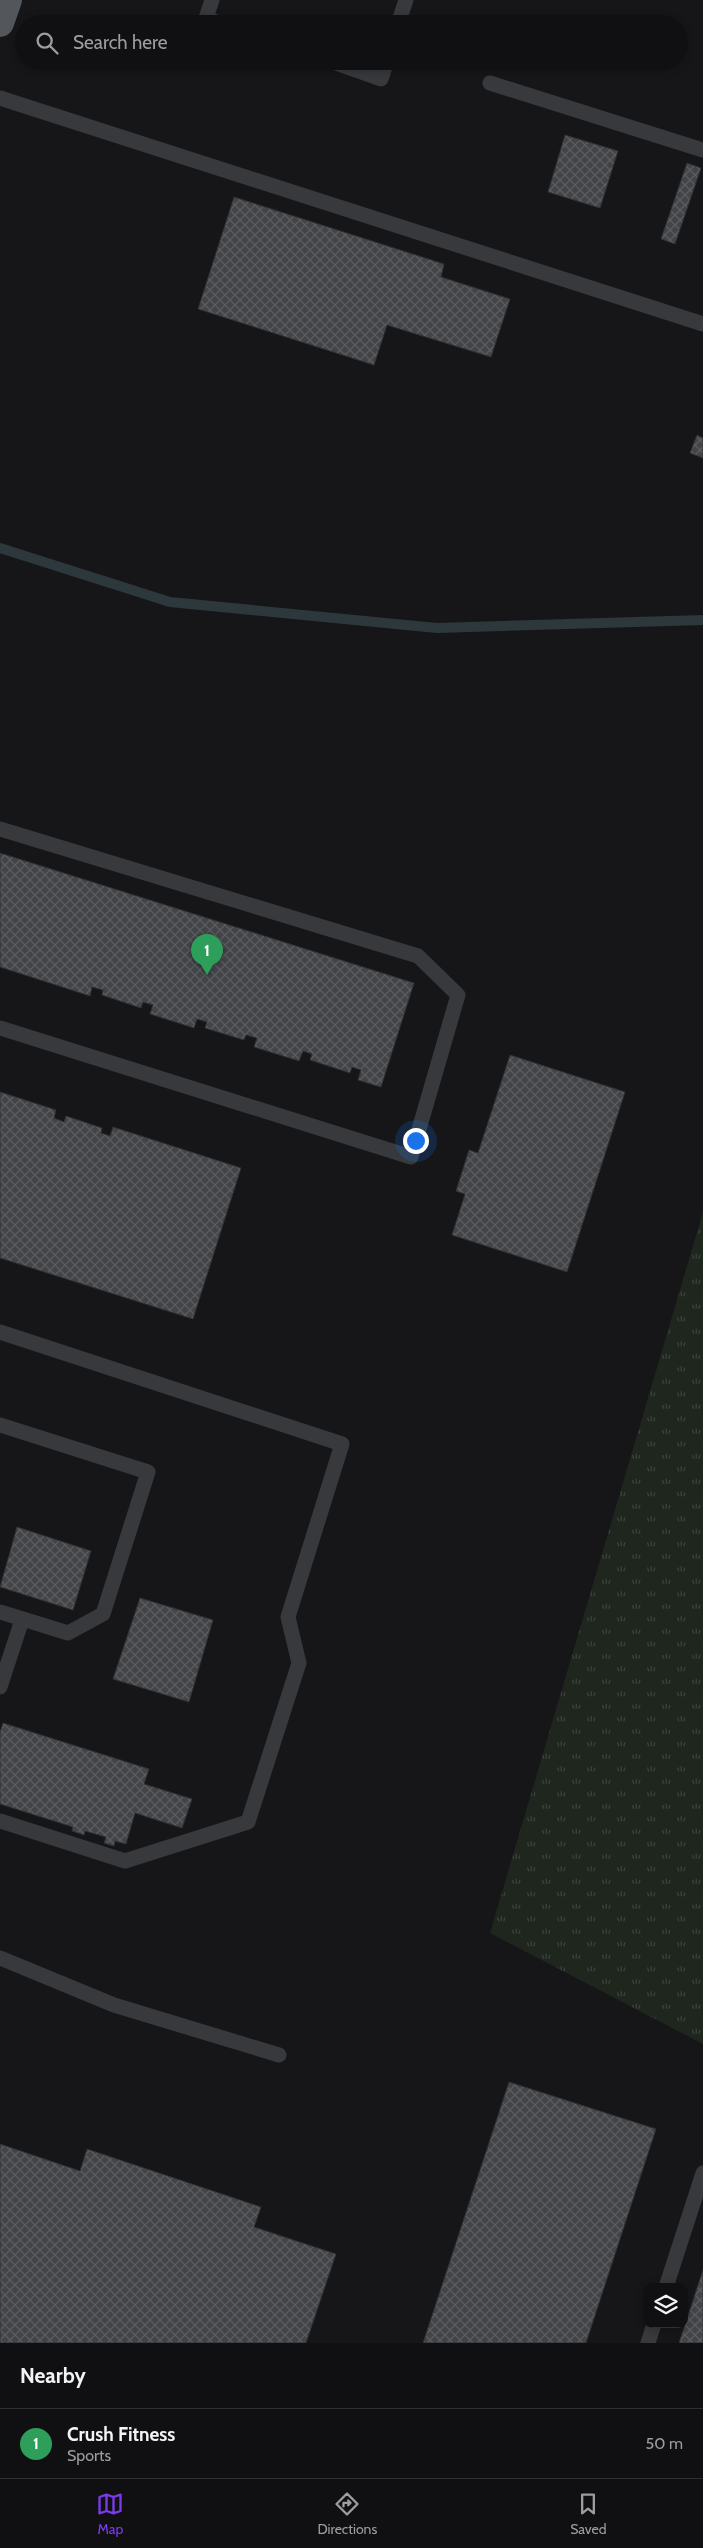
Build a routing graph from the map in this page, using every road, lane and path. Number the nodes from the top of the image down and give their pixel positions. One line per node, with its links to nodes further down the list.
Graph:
1 (8, 0): 6 (main road)
2 (212, 0): 4 (lane)
3 (406, 0): 5 (lane)
4 (207, 15)
5 (401, 15)
6 (0, 23)
7 (356, 70): 8 (lane)
8 (384, 70)
9 (490, 83): 11 (lane)
10 (0, 98): 12 (lane)
11 (703, 150)
12 (703, 324)
13 (0, 829): 14 (lane)
14 (0, 1028)
15 (0, 1332): 20 (lane)
16 (0, 1425): 18 (lane)
17 (0, 1612): 18 (lane)
18 (22, 1620): 19 (lane)
19 (0, 1687)
20 (0, 1821)
21 (0, 1958): 22 (lane)
22 (279, 2054)
23 (703, 2173): 24 (lane)
24 (667, 2283)
25 (653, 2328): 26 (lane)
26 (648, 2343)

